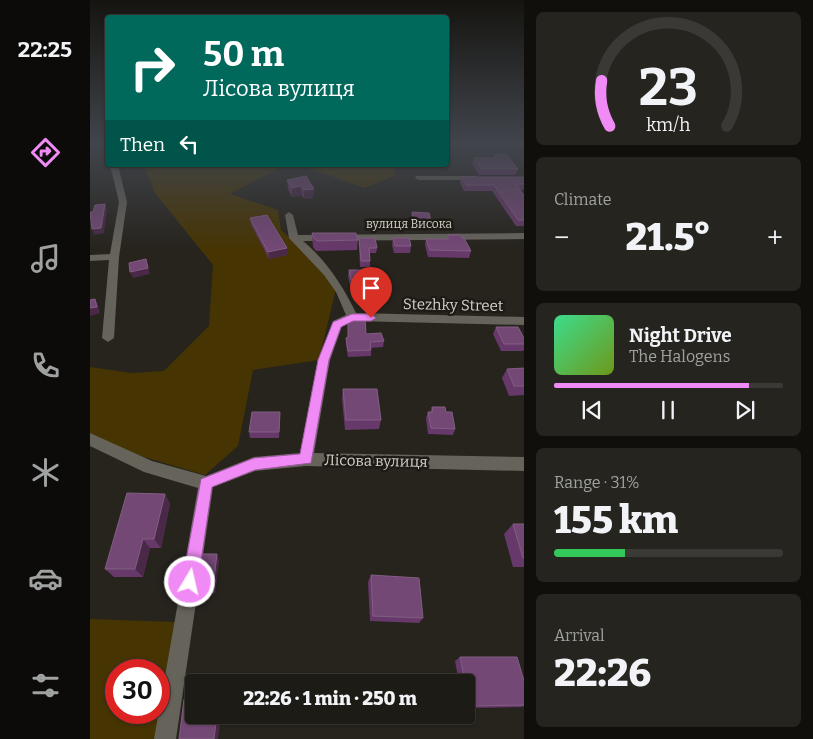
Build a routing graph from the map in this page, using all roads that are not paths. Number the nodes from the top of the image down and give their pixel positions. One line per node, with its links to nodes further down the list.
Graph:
1 (117, 178): 5 (street)
2 (289, 215): 4 (street)
3 (524, 236): 4 (street, вулиця Висока)
4 (294, 238): 7 (street)
5 (114, 257): 6 (street); 9 (street)
6 (90, 258)
7 (352, 317): 8 (street, Stezhky Street); 11 (street)
8 (524, 321)
9 (108, 338)
10 (90, 439): 13 (street)
11 (306, 459): 12 (street, Лісова вулиця); 13 (street, Лісова вулиця)
12 (524, 464)
13 (206, 483): 14 (street)
14 (165, 739)

